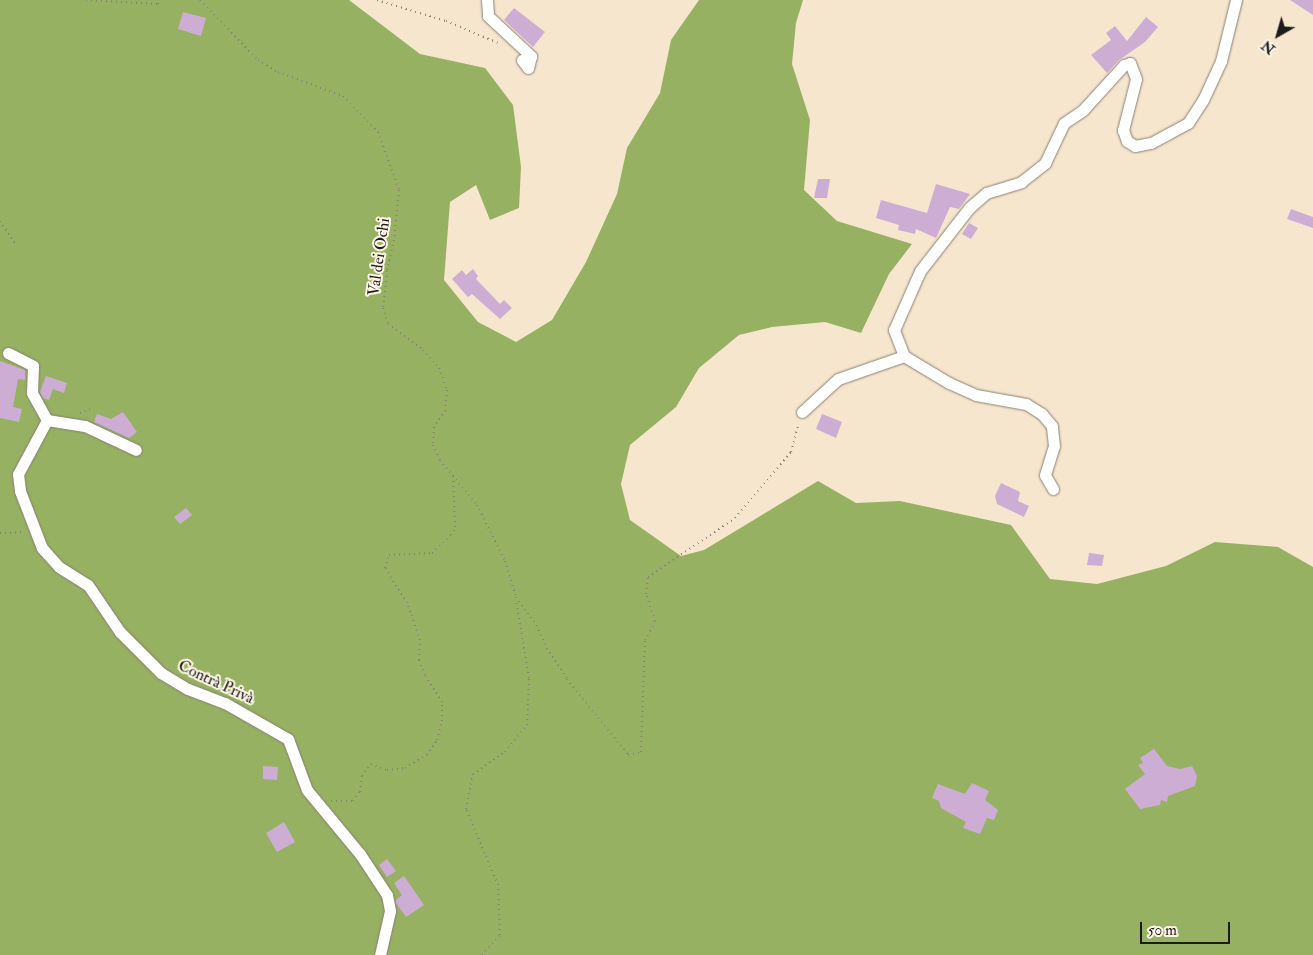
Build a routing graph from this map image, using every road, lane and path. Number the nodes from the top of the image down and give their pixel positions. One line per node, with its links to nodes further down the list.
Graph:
1 (86, 0): 2 (path)
2 (159, 0)
3 (200, 0): 16 (path, Val dei Ochi)
4 (377, 0): 7 (path)
5 (486, 0): 8 (street)
6 (1236, 0): 12 (street)
7 (506, 47)
8 (522, 60)
9 (0, 221): 10 (path)
10 (15, 243)
11 (8, 353): 14 (street)
12 (904, 356): 13 (street); 17 (street)
13 (802, 412): 20 (path)
14 (47, 420): 15 (street); 18 (street, Contrà Privà)
15 (136, 450)
16 (453, 476): 20 (path, Val dei Ochi); 21 (path)
17 (1053, 489)
18 (35, 532): 19 (path); 22 (street, Contrà Privà)
19 (0, 533)
20 (516, 598): 23 (path)
21 (330, 801)
22 (380, 955)
23 (482, 955)

